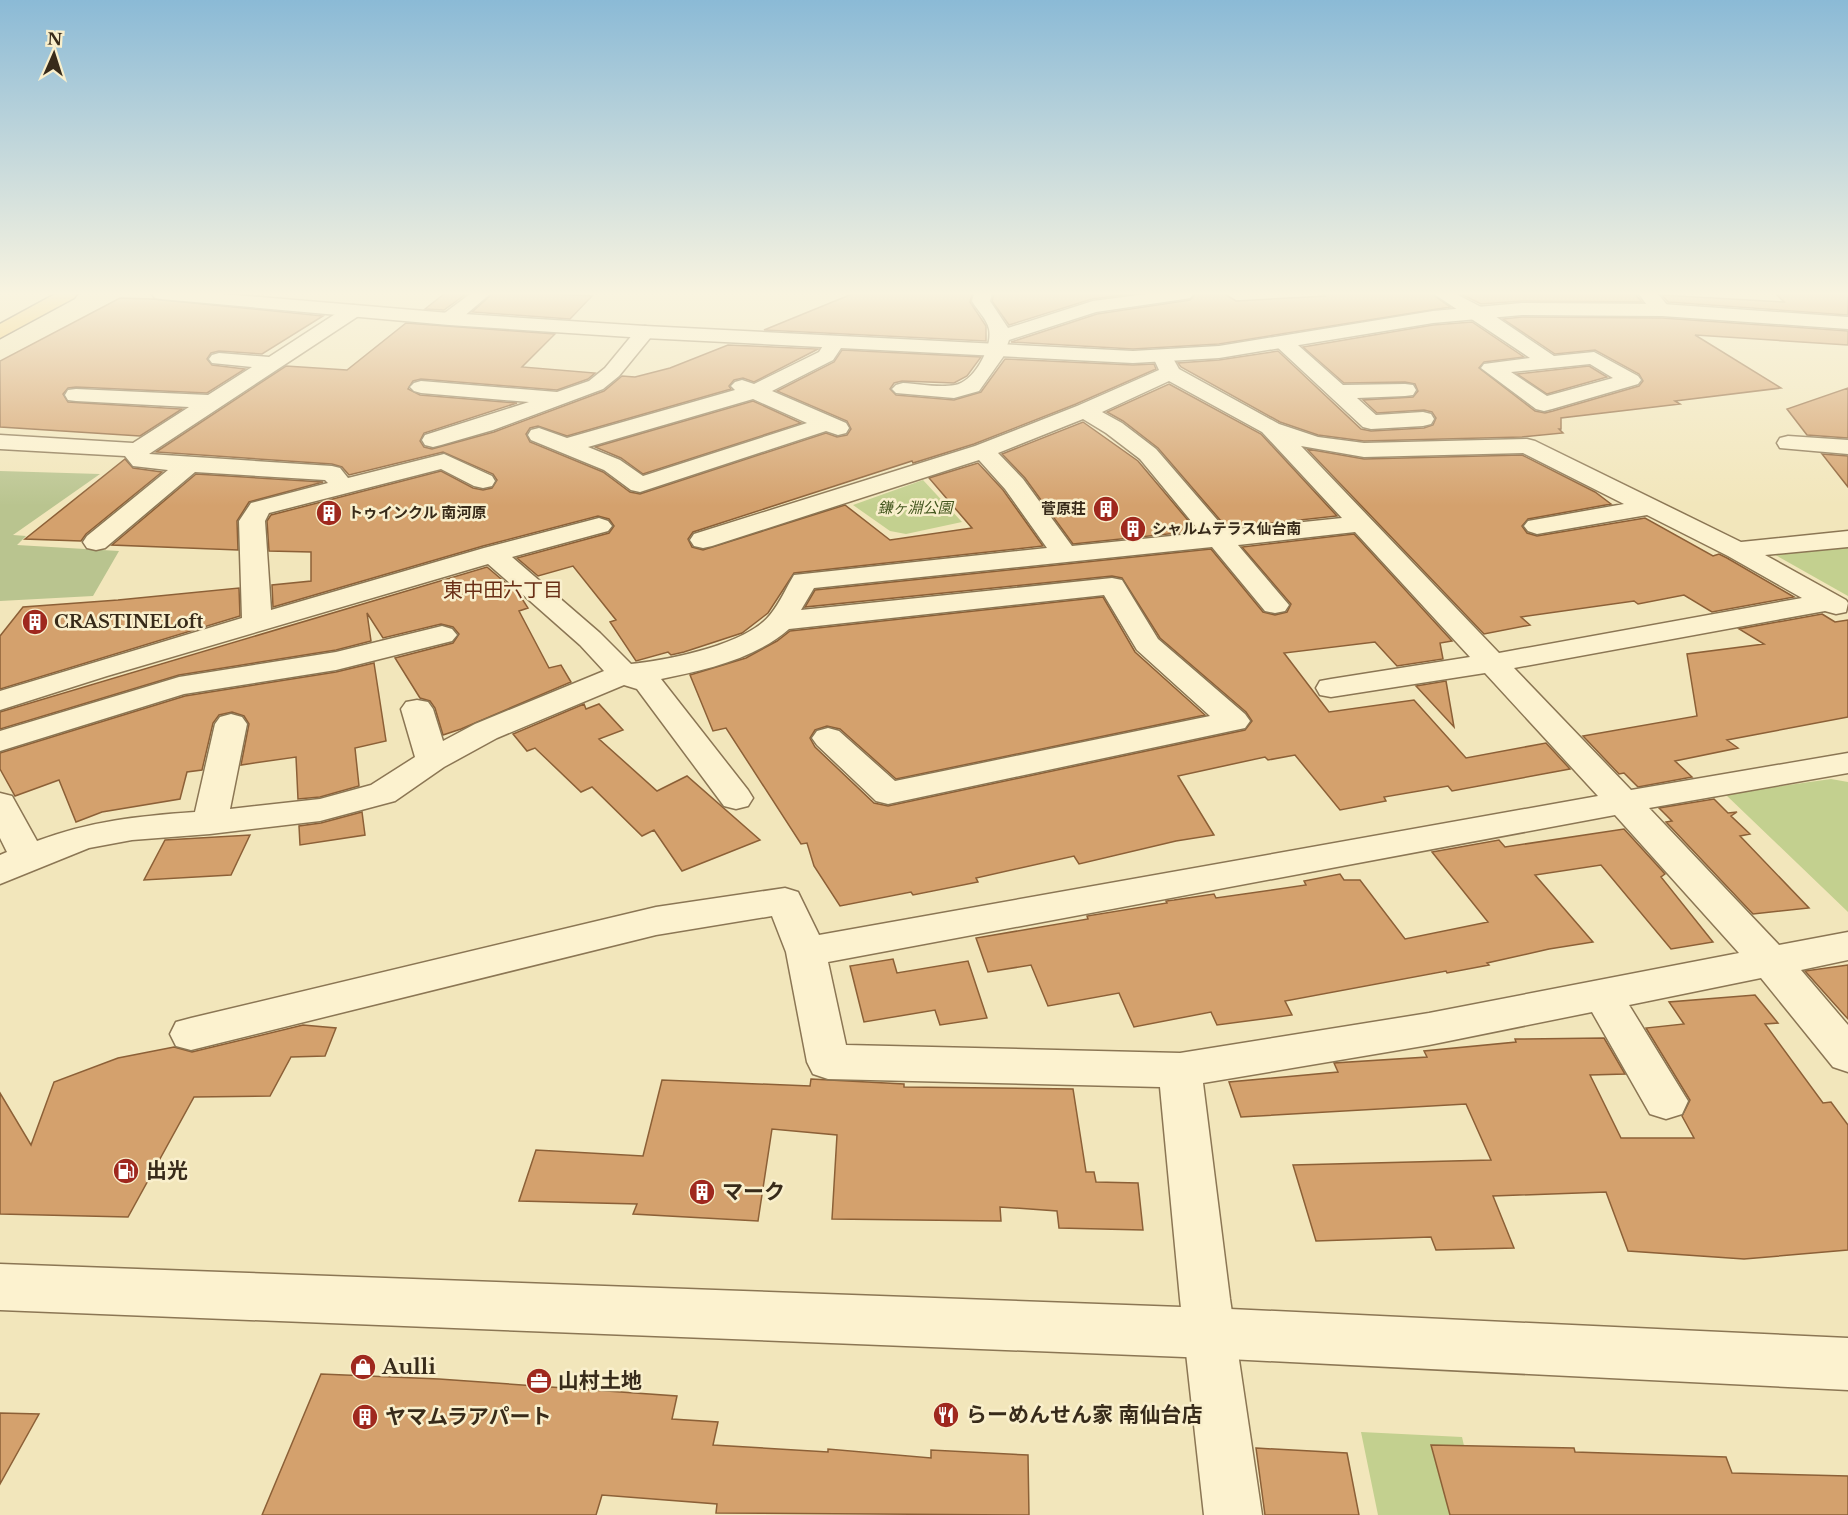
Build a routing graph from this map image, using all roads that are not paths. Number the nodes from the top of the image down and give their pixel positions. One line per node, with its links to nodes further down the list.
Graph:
1 (271, 365): 19 (street)
2 (618, 365): 18 (street)
3 (776, 365): 10 (street)
4 (810, 365): 10 (street)
5 (985, 365): 13 (street)
6 (1167, 365): 21 (street); 24 (street)
7 (1308, 365): 16 (street)
8 (1523, 365): 9 (street)
9 (1605, 365)
10 (797, 371): 15 (street)
11 (721, 378): 15 (street)
12 (421, 387): 18 (street)
13 (903, 389)
14 (1405, 390): 16 (street)
15 (756, 391): 22 (street); 29 (street)
16 (1338, 392): 23 (street)
17 (76, 395): 19 (street)
18 (562, 398): 26 (street)
19 (214, 402): 31 (street)
20 (639, 404): 22 (street)
21 (1085, 411): 32 (street); 42 (street)
22 (664, 417): 29 (street)
23 (1423, 419)
24 (1270, 427): 36 (street); 37 (street)
25 (539, 435): 29 (street)
26 (432, 440)
27 (0, 442): 31 (street)
28 (1788, 443): 30 (street)
29 (566, 446)
30 (1848, 447)
31 (138, 450): 33 (street)
32 (983, 451): 41 (street); 46 (street)
33 (190, 464): 35 (street); 43 (street)
34 (483, 481): 35 (street)
35 (342, 486): 50 (street)
36 (1649, 507): 39 (street); 44 (street)
37 (1363, 524): 42 (street); 52 (street)
38 (599, 526): 45 (street)
39 (1537, 526)
40 (1848, 539): 44 (street)
41 (703, 540)
42 (1220, 540): 46 (street); 47 (street)
43 (96, 542)
44 (1737, 550): 48 (street)
45 (493, 554): 50 (street); 53 (street)
46 (1065, 555): 49 (street)
47 (1275, 605)
48 (1839, 608): 52 (street)
49 (781, 621): 53 (street); 58 (street)
50 (256, 623): 55 (street)
51 (442, 635): 59 (street)
52 (1491, 663): 54 (street); 63 (street)
53 (624, 674): 60 (street); 62 (street)
54 (1331, 688)
55 (0, 700)
56 (417, 709): 60 (street)
57 (231, 724): 65 (street)
58 (828, 738)
59 (0, 741)
60 (432, 760): 65 (street)
61 (1848, 763): 63 (street)
62 (736, 798)
63 (1623, 801): 68 (street); 69 (street)
64 (0, 804): 66 (street)
65 (210, 823): 66 (street)
66 (14, 864)
67 (1848, 946): 69 (street)
68 (806, 952): 71 (street); 73 (street)
69 (1771, 962): 70 (street); 72 (street)
70 (1603, 996): 73 (street); 74 (street)
71 (191, 1034)
72 (1848, 1055)
73 (1180, 1070): 76 (street)
74 (1666, 1101)
75 (0, 1287): 76 (street)
76 (1209, 1333): 77 (street); 78 (street)
77 (1848, 1364)
78 (1233, 1515)

